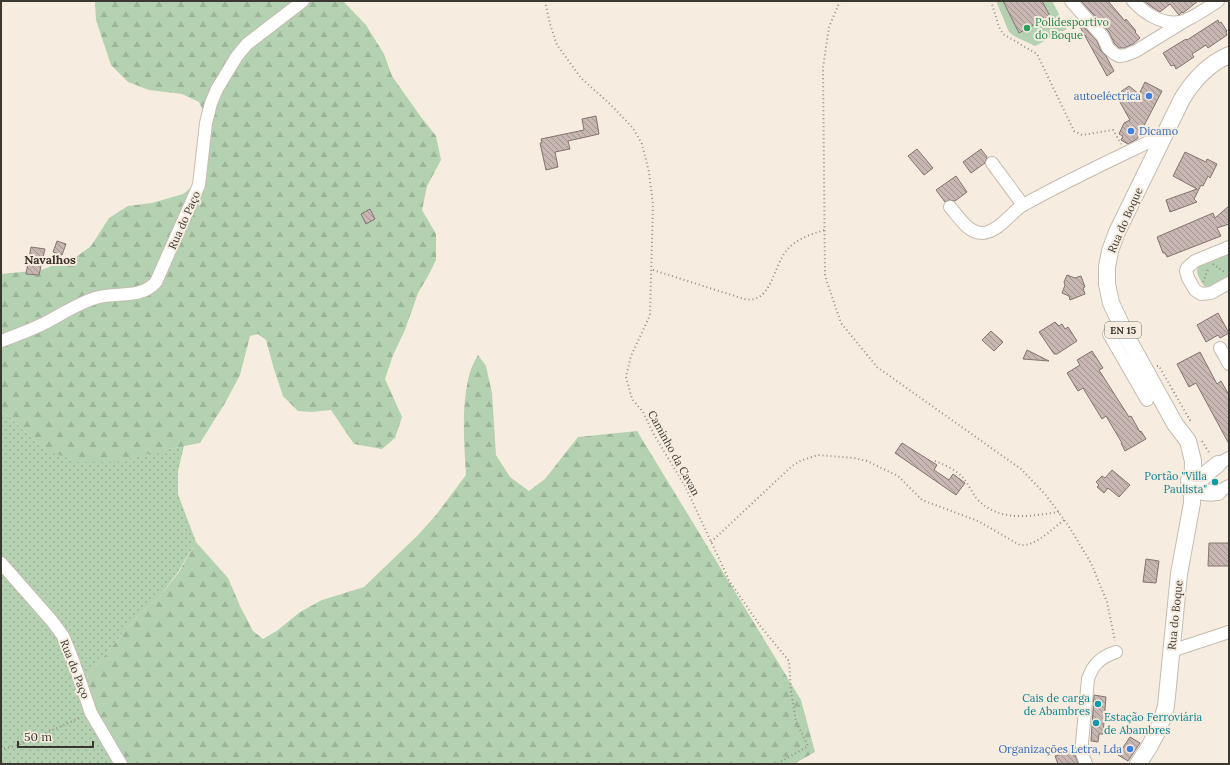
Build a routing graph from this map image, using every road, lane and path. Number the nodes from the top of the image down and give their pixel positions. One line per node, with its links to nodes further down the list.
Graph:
1 (303, 1): 22 (street, Rua do Paço)
2 (545, 1): 17 (path, Caminho da Cavan)
3 (840, 1): 15 (path)
4 (991, 1): 11 (path)
5 (1071, 1): 8 (street)
6 (1133, 1): 8 (street)
7 (1218, 1): 8 (street)
8 (1188, 19)
9 (1229, 55): 10 (main road, Rua do Boque / EN 15)
10 (1165, 134): 11 (street); 23 (main road, Rua do Boque / EN 15)
11 (1127, 152): 13 (street)
12 (992, 163): 13 (street)
13 (1023, 205): 14 (street)
14 (950, 207)
15 (825, 230): 17 (path); 36 (path)
16 (1229, 247): 19 (street)
17 (652, 269): 39 (path, Caminho da Cavan)
18 (1229, 275): 20 (path)
19 (1229, 283)
20 (1202, 284)
21 (1109, 334): 23 (street)
22 (1, 341)
23 (1122, 343): 25 (main road, Rua do Boque / EN 15); 27 (street)
24 (1220, 348): 26 (street)
25 (1141, 362): 28 (main road, Rua do Boque / EN 15); 28 (path)
26 (1229, 364)
27 (1147, 400)
28 (1183, 423): 30 (main road, Rua do Boque / EN 15)
29 (1199, 436): 31 (path)
30 (1188, 452): 31 (main road); 33 (main road, Rua do Boque / EN 15); 35 (main road, Rua do Boque / EN 15)
31 (1220, 459): 33 (main road)
32 (935, 461): 36 (path)
33 (1193, 488): 34 (main road); 35 (main road); 38 (main road, Rua do Boque / EN 15)
34 (1224, 489): 38 (main road)
35 (1182, 508): 41 (main road, Rua do Boque / EN 15)
36 (1059, 512): 37 (path)
37 (1064, 520): 39 (path); 43 (path)
38 (1189, 524): 41 (main road, Rua do Boque / EN 15)
39 (711, 542): 48 (path, Caminho da Cavan)
40 (1, 563): 45 (street, Rua do Paço)
41 (1179, 574): 44 (main road, Rua do Boque / EN 15)
42 (1229, 632): 44 (street)
43 (1116, 652): 49 (street)
44 (1171, 653): 50 (main road, EN 15)
45 (91, 713): 46 (path); 47 (street, Rua do Paço)
46 (1, 747)
47 (121, 764)
48 (777, 764)
49 (1086, 764)
50 (1138, 764)

